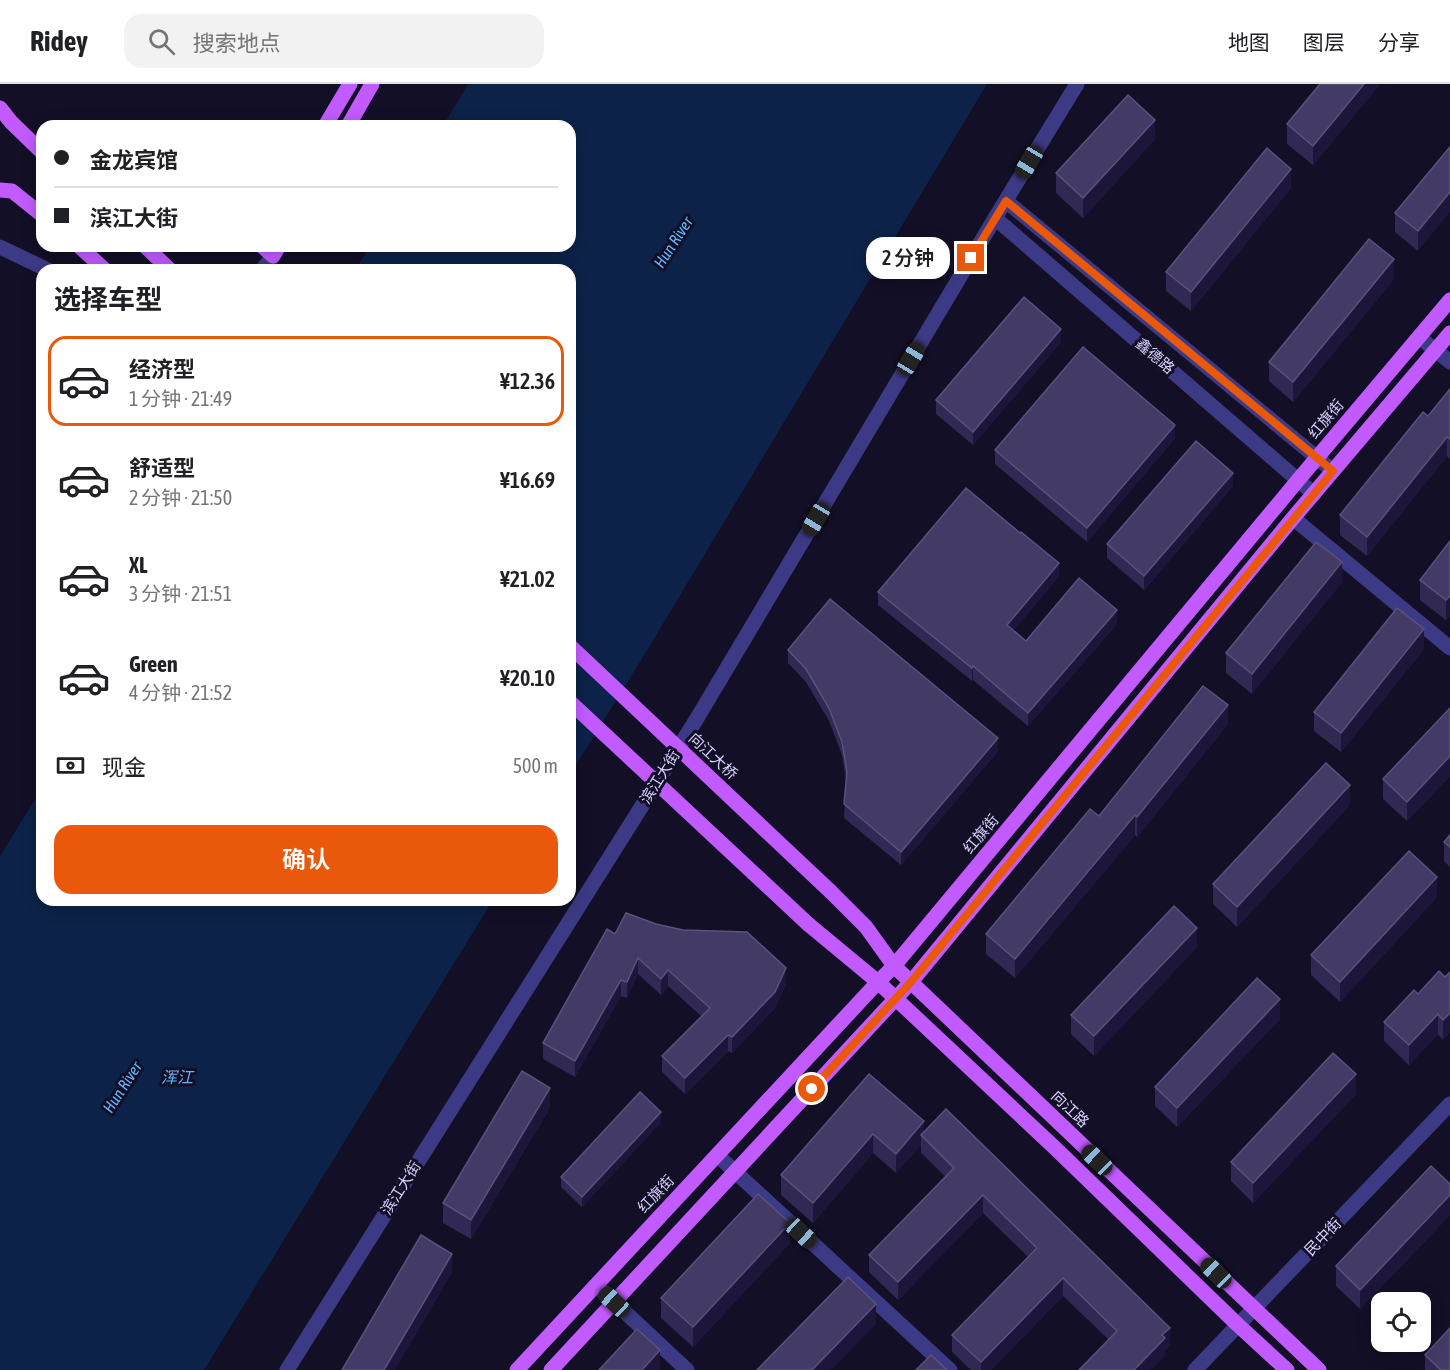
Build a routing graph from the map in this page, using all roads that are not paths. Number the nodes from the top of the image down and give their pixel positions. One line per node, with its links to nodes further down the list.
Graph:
1 (350, 84): 5 (main road)
2 (372, 84): 6 (main road)
3 (1077, 84): 9 (street, 滨江大街)
4 (0, 108): 7 (main road)
5 (329, 120)
6 (351, 120)
7 (36, 146)
8 (0, 190): 10 (main road)
9 (1006, 201): 11 (street, 滨江大街); 24 (street, 鑫德路)
10 (36, 210)
11 (995, 218): 26 (street, 鑫德路); 44 (street, 滨江大街)
12 (0, 247): 15 (street)
13 (86, 252): 16 (main road)
14 (151, 252): 17 (main road)
15 (36, 264)
16 (98, 264)
17 (164, 264)
18 (1450, 300): 19 (main road, 红旗街)
19 (1433, 321): 20 (street); 21 (main road, 红旗街)
20 (1450, 334): 22 (main road)
21 (1419, 338): 22 (street); 24 (main road, 红旗街)
22 (1436, 350): 23 (street); 25 (main road)
23 (1450, 362)
24 (1316, 458): 25 (street, 鑫德路); 26 (main road, 红旗街)
25 (1333, 471): 27 (main road)
26 (1299, 479): 27 (street, 鑫德路); 33 (main road, 红旗街)
27 (1314, 494): 28 (main road)
28 (1293, 518): 29 (street); 35 (main road)
29 (1450, 648)
30 (576, 652): 32 (main road, 向江大桥, bridge)
31 (576, 708): 34 (main road, bridge)
32 (831, 892): 33 (main road, 向江路)
33 (894, 966): 34 (main road, 红旗街); 35 (main road, 向江路)
34 (878, 982): 36 (main road); 38 (main road, 红旗街)
35 (911, 982): 36 (main road); 42 (main road, 向江路)
36 (895, 999): 39 (main road); 43 (main road)
37 (1450, 1104): 42 (street, 民中街)
38 (717, 1155): 39 (street); 40 (main road, 红旗街)
39 (734, 1172): 41 (main road); 48 (street)
40 (596, 1285): 41 (street); 45 (main road, 红旗街)
41 (614, 1302): 46 (main road); 47 (street)
42 (1254, 1309): 43 (street, 民中街); 51 (main road, 向江路)
43 (1238, 1325): 49 (street, 民中街); 50 (main road)
44 (287, 1370)
45 (516, 1370)
46 (551, 1370)
47 (687, 1370)
48 (950, 1370)
49 (1196, 1370)
50 (1287, 1370)
51 (1319, 1370)

